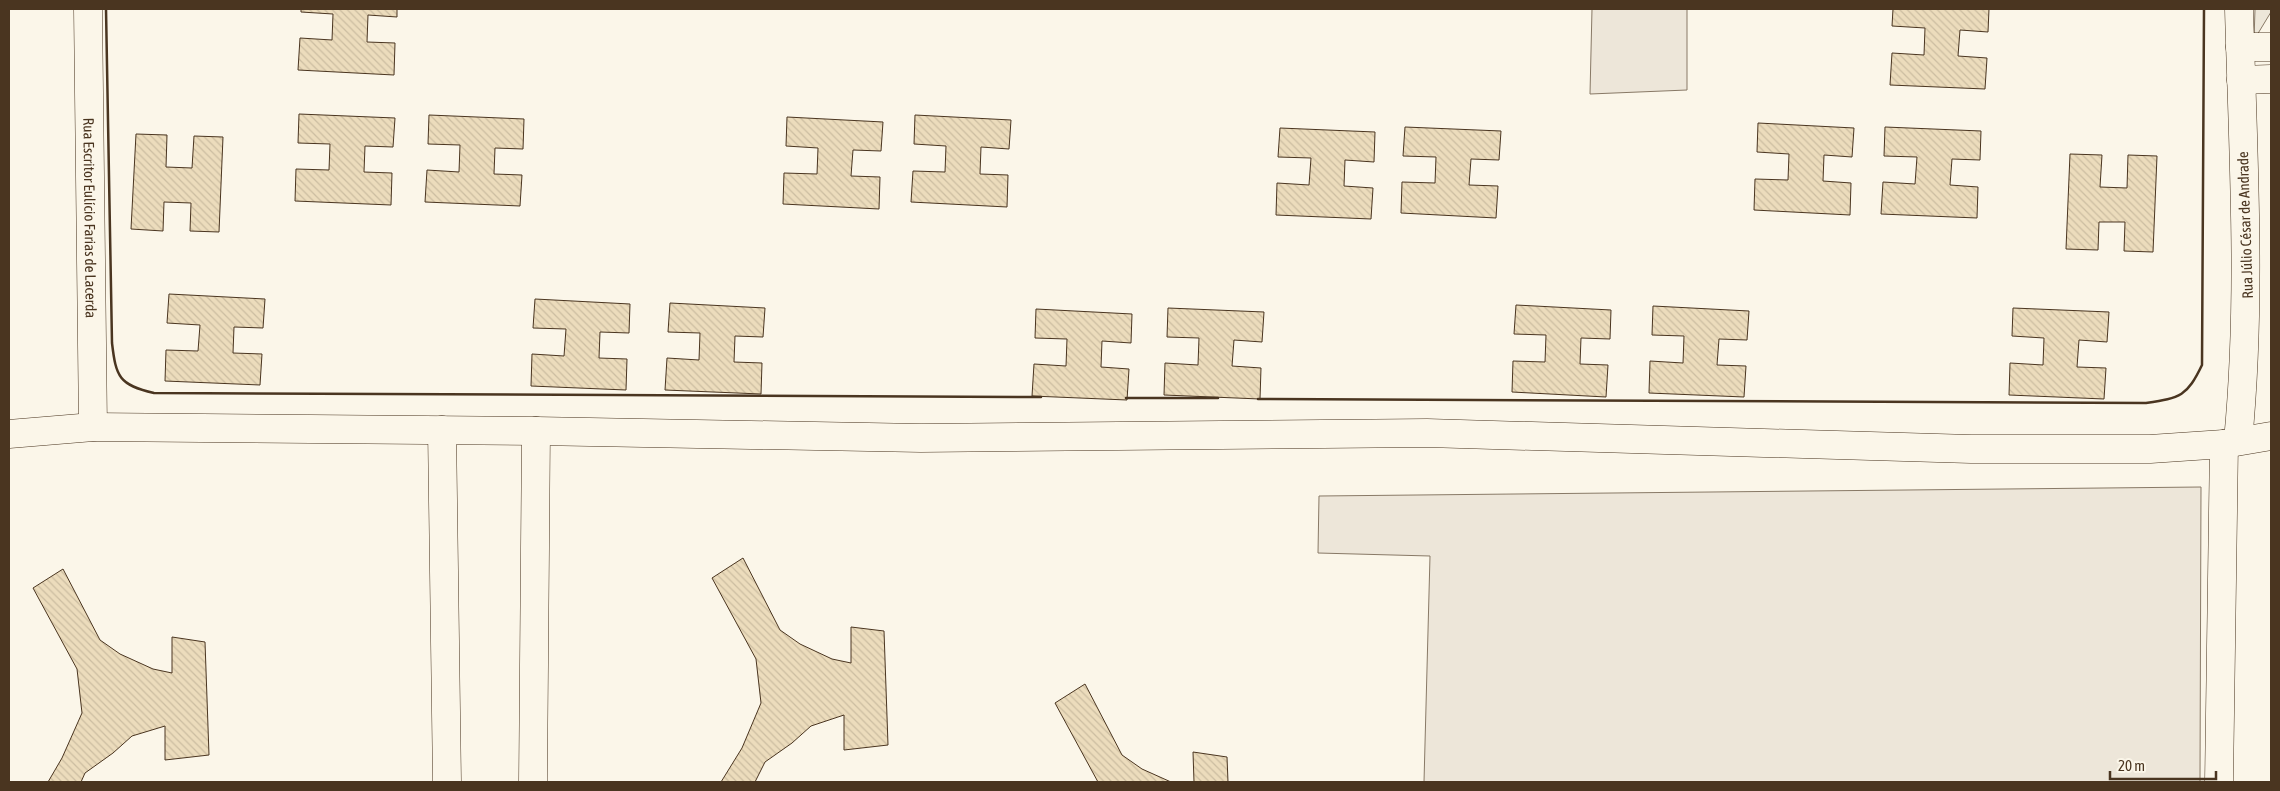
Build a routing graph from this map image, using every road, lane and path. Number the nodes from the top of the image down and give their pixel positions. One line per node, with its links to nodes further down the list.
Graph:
1 (88, 9): 7 (street, Rua Escritor Eulício Farias de Lacerda)
2 (2239, 9): 4 (street, Rua Júlio César de Andrade)
3 (2271, 46): 4 (street)
4 (2240, 47): 6 (street, Rua Júlio César de Andrade)
5 (2271, 79): 6 (street)
6 (2241, 80): 12 (street, Rua Júlio César de Andrade)
7 (92, 426): 8 (street); 10 (street)
8 (442, 430): 9 (street); 13 (street)
9 (536, 431): 12 (street); 14 (street)
10 (9, 434)
11 (2271, 436): 12 (street)
12 (2231, 442): 15 (street, Rua Júlio César de Andrade)
13 (446, 782)
14 (533, 782)
15 (2219, 782)

